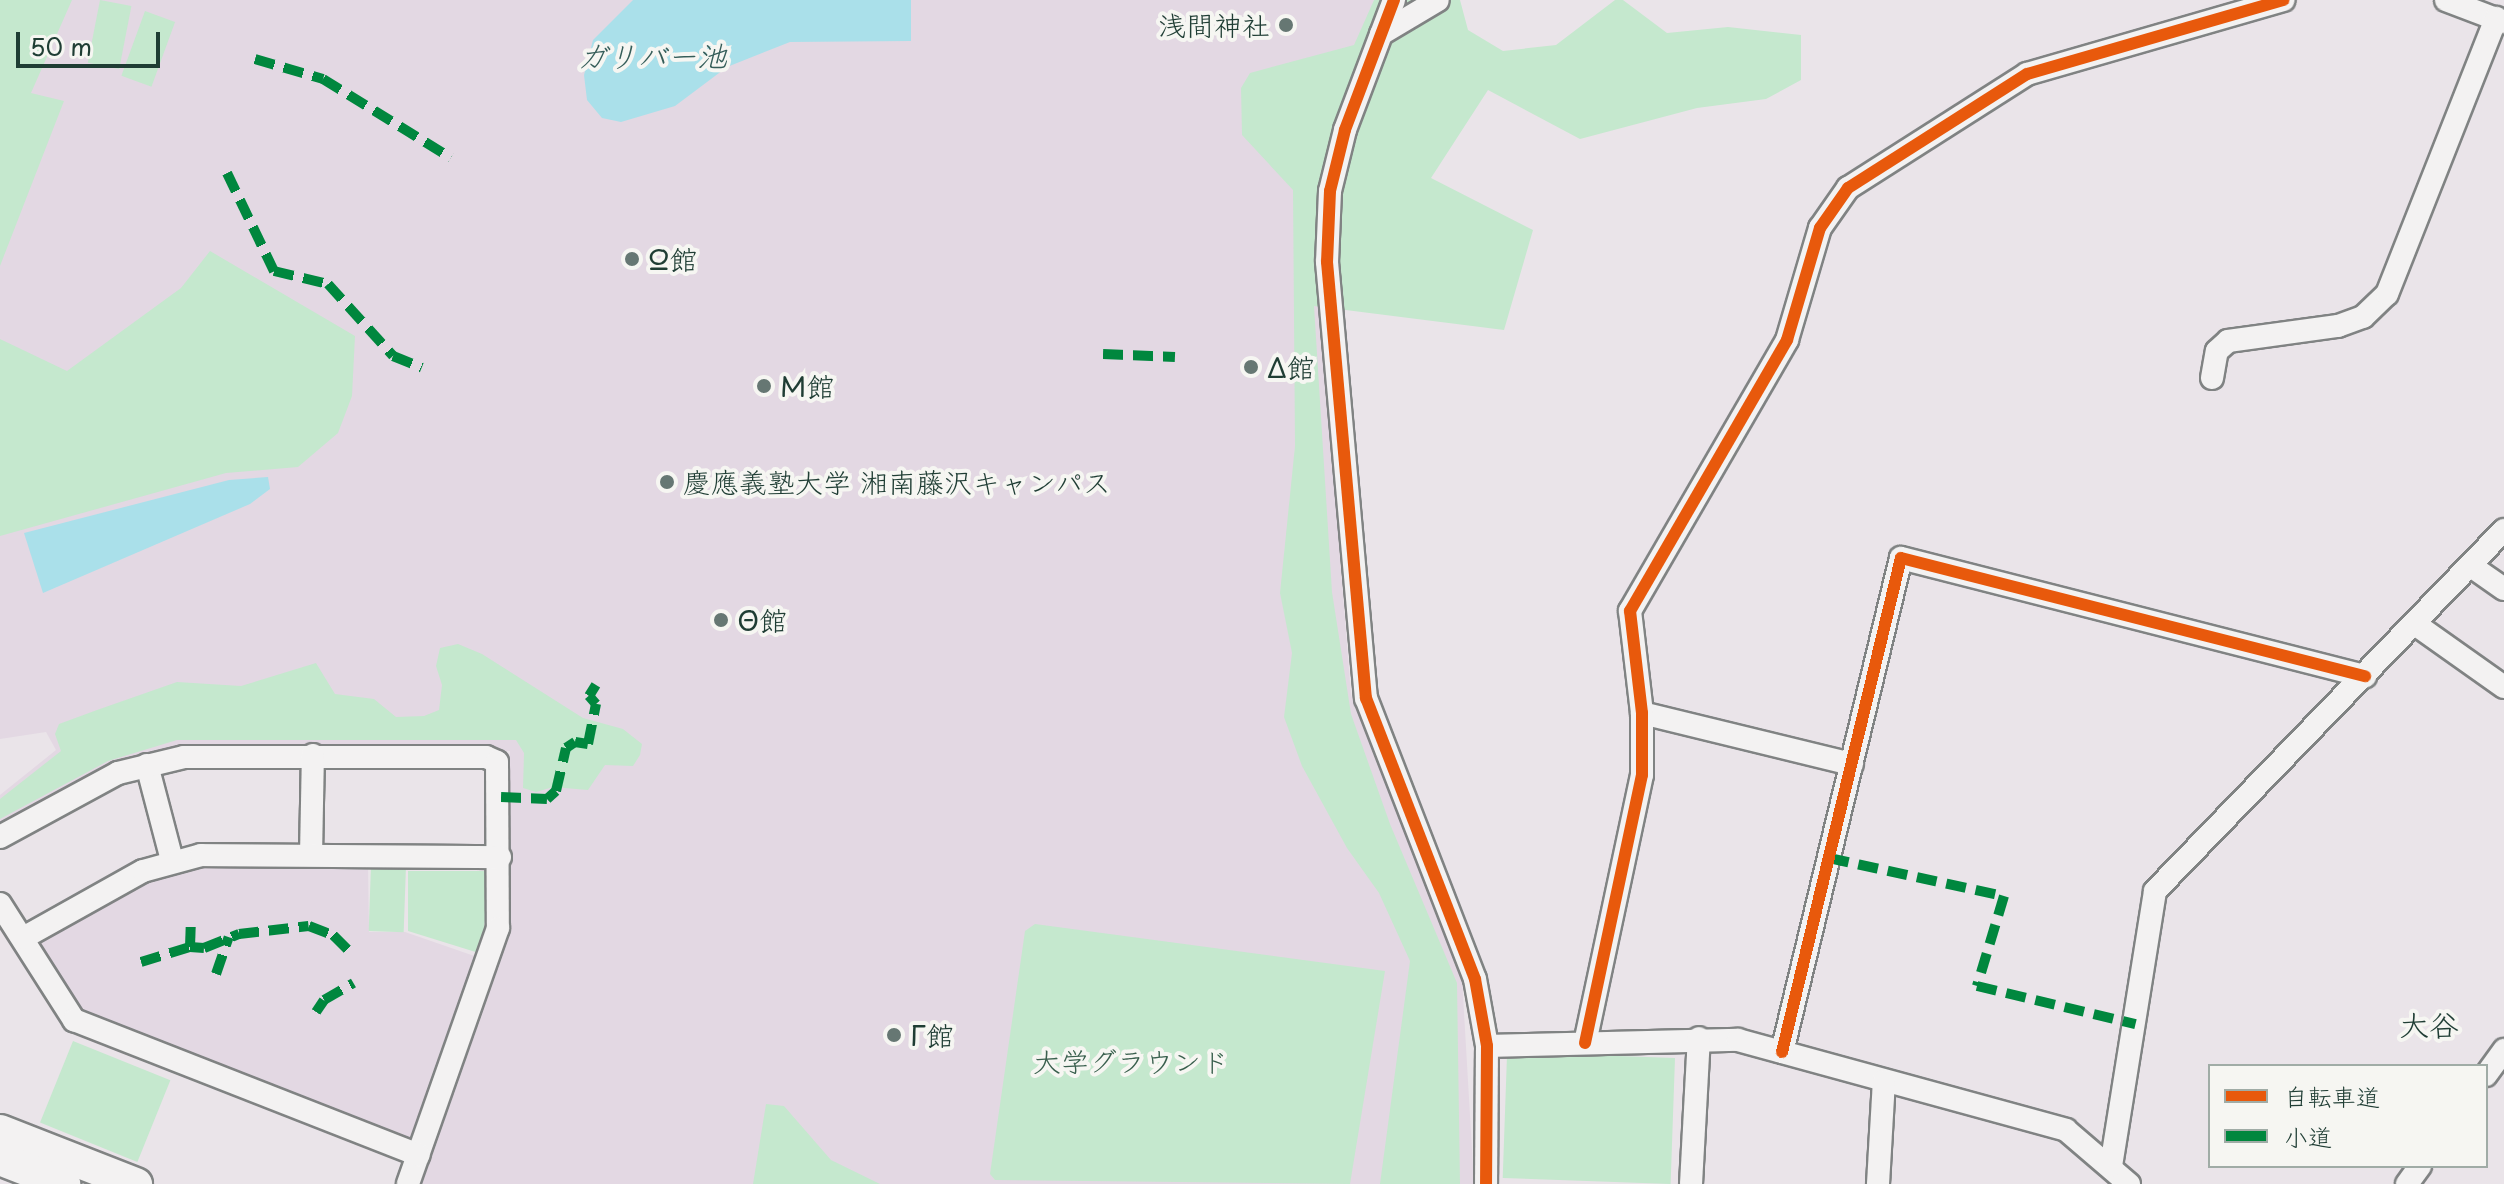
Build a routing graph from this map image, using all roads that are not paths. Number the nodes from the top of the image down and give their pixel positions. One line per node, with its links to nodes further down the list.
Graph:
1 (1394, 0): 6 (street)
2 (1438, 0): 6 (street)
3 (2284, 0): 14 (street)
4 (2446, 0): 5 (street)
5 (2500, 20): 7 (street)
6 (1381, 34): 26 (street)
7 (2212, 378)
8 (2504, 530): 9 (street)
9 (2471, 566): 10 (street); 11 (street)
10 (2504, 589)
11 (2415, 624): 12 (street); 13 (street)
12 (2365, 676): 16 (street); 34 (street)
13 (2504, 687)
14 (1642, 713): 16 (street); 25 (street)
15 (313, 755): 17 (street); 19 (street); 20 (street)
16 (1852, 764): 28 (street)
17 (147, 765): 18 (street); 21 (street)
18 (0, 837)
19 (311, 855): 20 (street); 21 (street)
20 (500, 857): 32 (street)
21 (172, 860): 23 (street)
22 (0, 904): 23 (street)
23 (23, 938): 32 (street)
24 (1699, 1038): 25 (street); 28 (street); 39 (street)
25 (1585, 1043): 26 (street)
26 (1487, 1046): 38 (street)
27 (2504, 1050): 29 (street)
28 (1782, 1052): 30 (street)
29 (2488, 1072)
30 (1884, 1081): 34 (street); 40 (street)
31 (0, 1131): 36 (street)
32 (418, 1155): 37 (street)
33 (0, 1159): 35 (street)
34 (2111, 1166): 41 (street)
35 (64, 1184)
36 (136, 1184)
37 (408, 1184)
38 (1486, 1184)
39 (1691, 1184)
40 (1878, 1184)
41 (2129, 1184)

